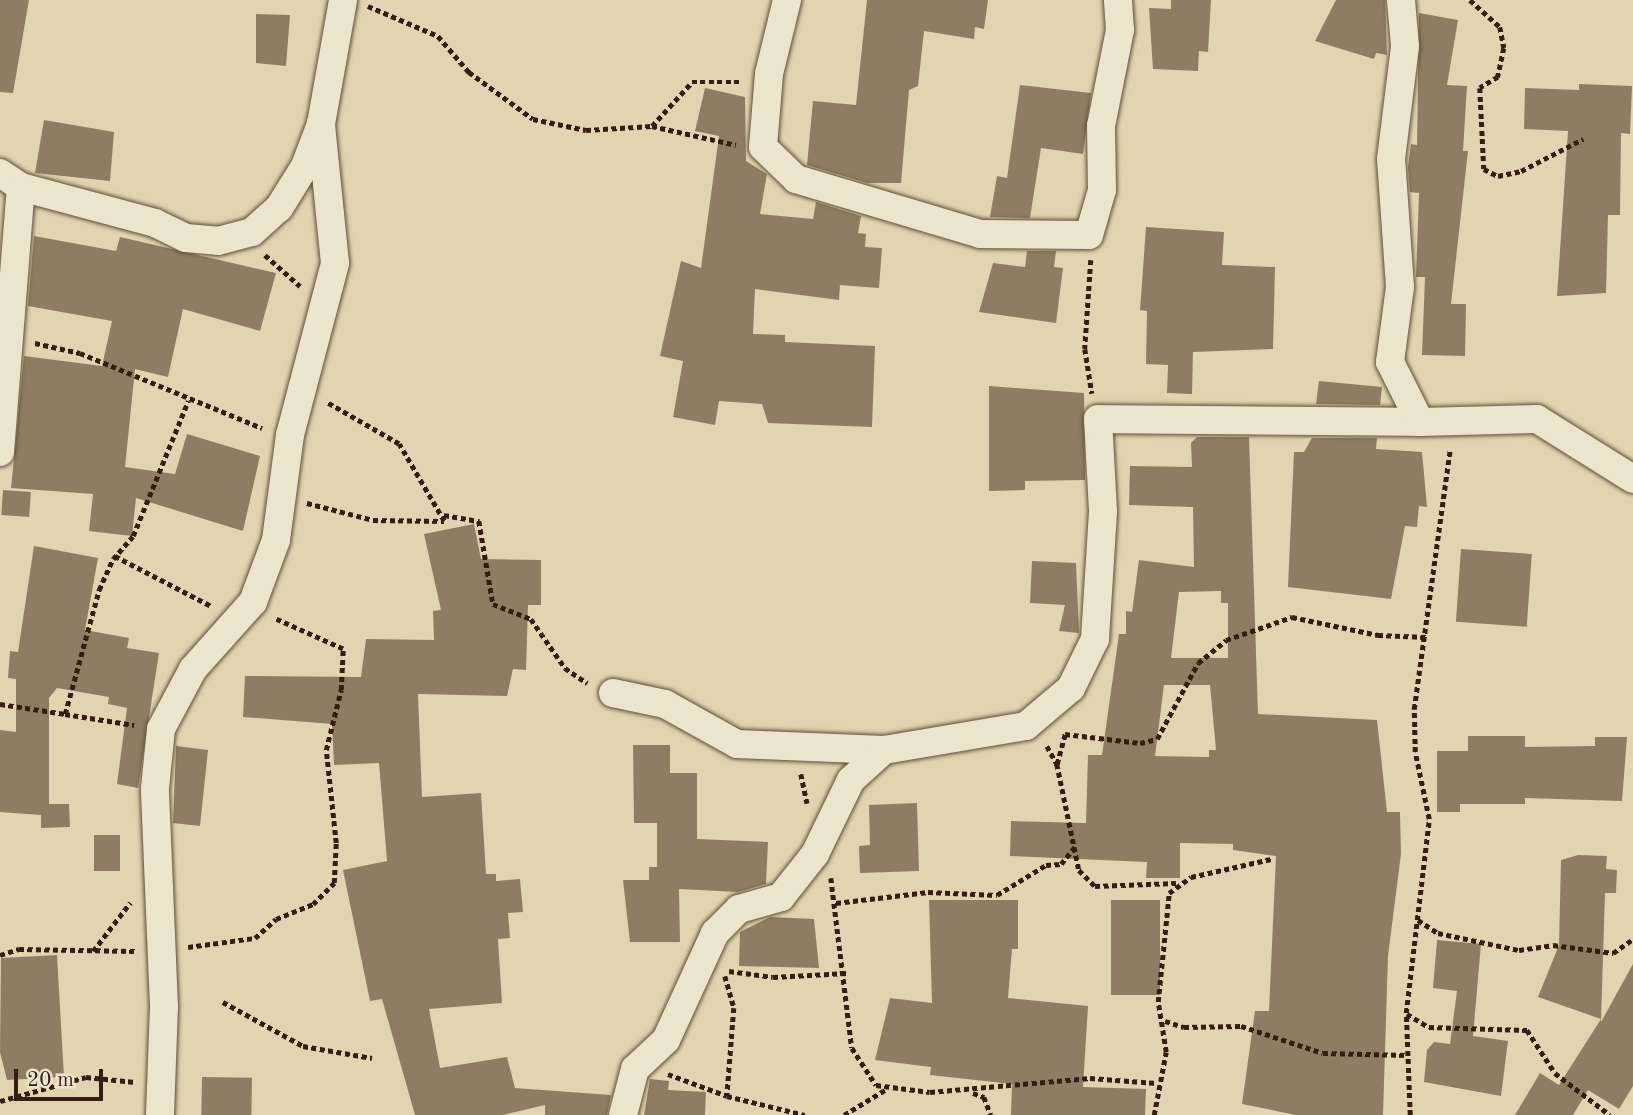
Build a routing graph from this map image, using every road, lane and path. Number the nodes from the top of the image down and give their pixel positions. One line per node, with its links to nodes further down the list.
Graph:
1 (343, 0): 7 (street); 8 (path)
2 (788, 0): 6 (street)
3 (1118, 0): 12 (street)
4 (1401, 0): 20 (street)
5 (1471, 0): 9 (path)
6 (769, 74): 8 (path); 10 (street)
7 (321, 124): 11 (street); 14 (street)
8 (652, 126): 10 (path)
9 (1583, 139)
10 (763, 147): 12 (street)
11 (11, 180): 15 (street)
12 (1089, 235): 19 (path)
13 (261, 253): 14 (path)
14 (317, 328): 16 (street)
15 (11, 331): 17 (path); 22 (street)
16 (303, 380): 21 (street); 25 (path)
17 (188, 401): 21 (path); 26 (path)
18 (1454, 418): 20 (street); 23 (street); 28 (path)
19 (1098, 419): 20 (street); 32 (street)
20 (1420, 422)
21 (290, 435): 24 (street)
22 (0, 452)
23 (1633, 479)
24 (279, 507): 25 (path); 27 (street)
25 (444, 515): 29 (path)
26 (115, 556): 27 (path); 31 (path)
27 (244, 609): 33 (street); 45 (path)
28 (1427, 637): 36 (path); 43 (path)
29 (613, 693): 34 (street)
30 (0, 704): 31 (path)
31 (65, 714): 33 (path)
32 (1026, 726): 35 (street); 36 (path)
33 (161, 729): 45 (street)
34 (796, 746): 35 (street); 37 (path)
35 (884, 750): 37 (street)
36 (1057, 764): 38 (path)
37 (819, 844): 42 (path); 54 (street)
38 (1075, 847): 40 (path); 42 (path)
39 (1271, 859): 40 (path)
40 (1176, 883): 51 (path)
41 (134, 897): 46 (path)
42 (836, 903): 48 (path)
43 (1418, 919): 44 (path); 50 (path)
44 (1633, 940)
45 (160, 950): 46 (path); 56 (street)
46 (93, 951): 47 (path)
47 (0, 955)
48 (847, 973): 57 (path); 59 (path)
49 (223, 1002): 53 (path)
50 (1406, 1013): 52 (path); 68 (path)
51 (1164, 1020): 52 (path); 55 (path)
52 (1407, 1055): 67 (path)
53 (372, 1058)
54 (643, 1059): 59 (path); 62 (street)
55 (1156, 1083): 58 (path); 66 (path)
56 (160, 1084): 60 (path); 61 (street)
57 (885, 1090): 58 (path); 64 (path)
58 (969, 1091): 65 (path)
59 (727, 1096): 63 (path)
60 (0, 1101)
61 (160, 1115)
62 (623, 1115)
63 (805, 1115)
64 (844, 1115)
65 (991, 1115)
66 (1154, 1115)
67 (1410, 1115)
68 (1610, 1115)

